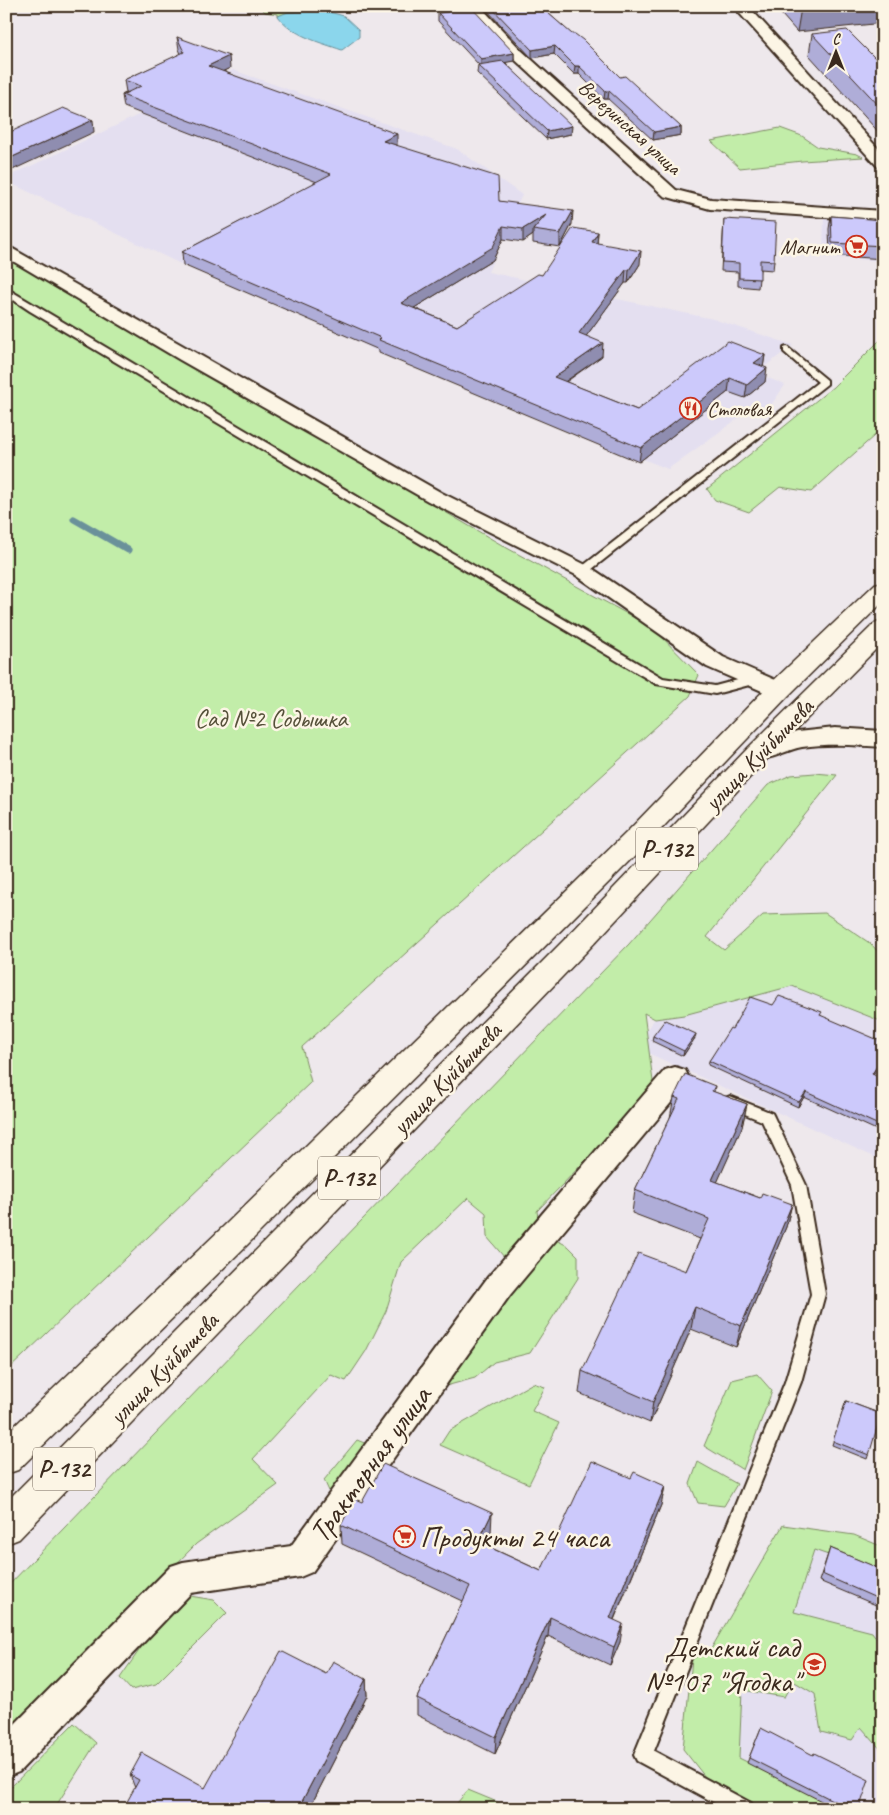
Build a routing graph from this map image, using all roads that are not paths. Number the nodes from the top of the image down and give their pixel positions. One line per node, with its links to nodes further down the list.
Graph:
1 (472, 6): 4 (street, Верезинская улица)
2 (740, 6): 3 (street)
3 (883, 164)
4 (883, 216)
5 (6, 250): 8 (street)
6 (6, 291): 11 (lane)
7 (787, 350): 8 (lane)
8 (583, 571): 11 (street)
9 (883, 589): 12 (highway, улица Куйбышева / Р-132)
10 (883, 628): 14 (highway, улица Куйбышева / Р-132)
11 (753, 680): 12 (street)
12 (779, 690): 17 (highway, улица Куйбышева / Р-132)
13 (883, 739): 14 (street)
14 (758, 753): 18 (highway, улица Куйбышева / Р-132)
15 (683, 1082): 19 (street, Тракторная улица)
16 (717, 1096): 20 (lane)
17 (6, 1458)
18 (6, 1527)
19 (6, 1759)
20 (745, 1809)

